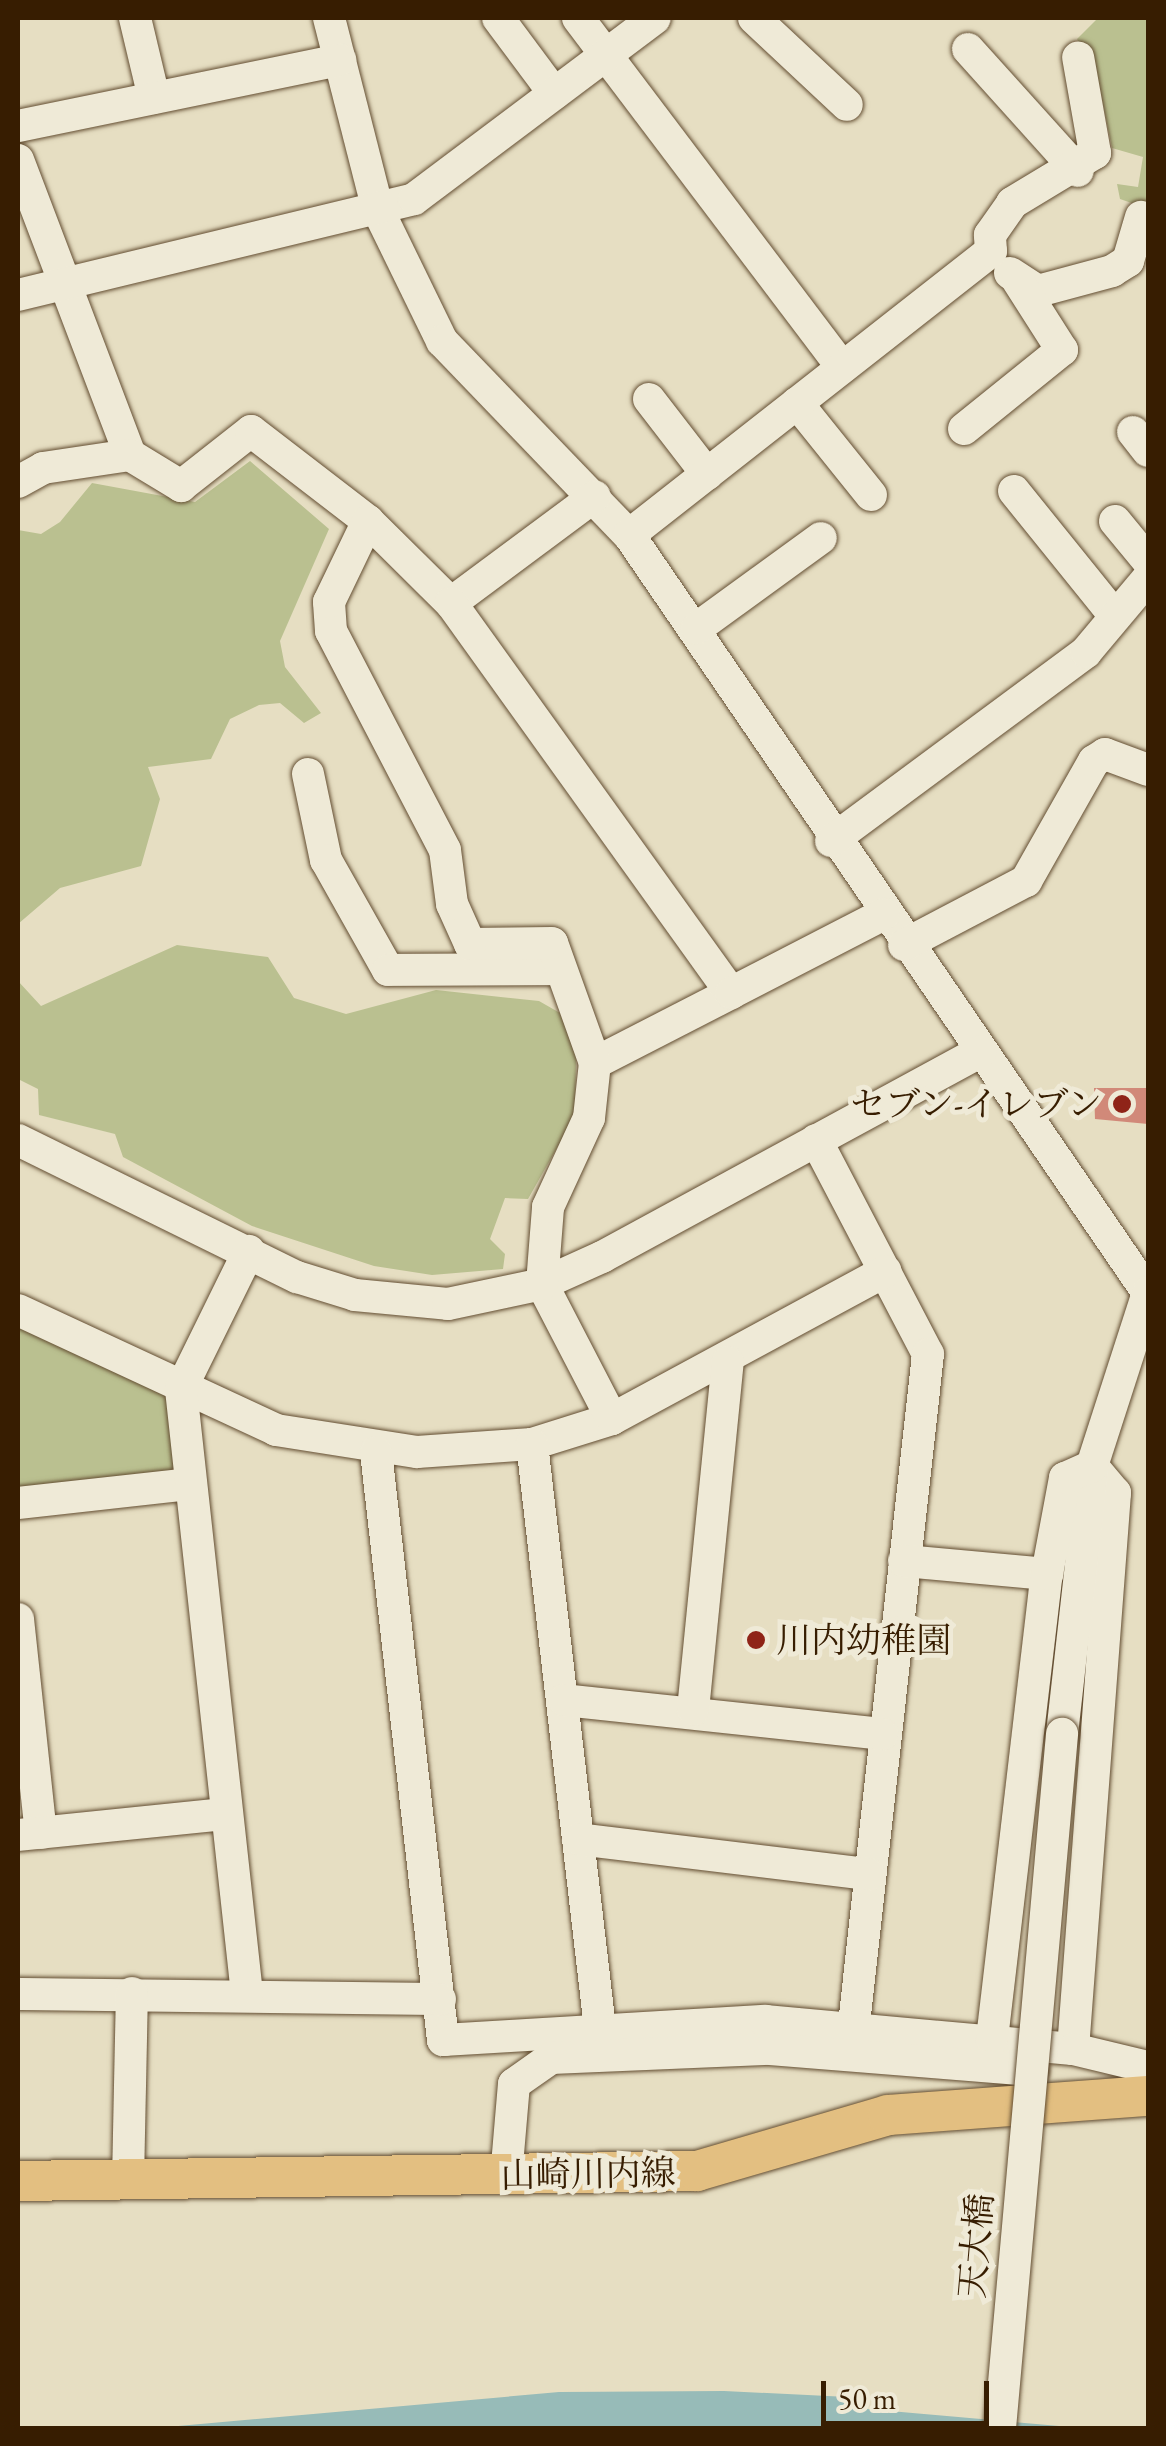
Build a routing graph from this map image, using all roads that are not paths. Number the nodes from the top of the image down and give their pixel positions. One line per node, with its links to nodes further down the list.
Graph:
1 (135, 18): 12 (street)
2 (329, 18): 10 (street)
3 (498, 18): 11 (street)
4 (578, 18): 8 (street)
5 (655, 18): 8 (street)
6 (754, 18): 13 (street)
7 (968, 49): 16 (street)
8 (606, 55): 11 (street); 23 (street)
9 (1078, 57): 16 (street)
10 (340, 60): 12 (street); 17 (street)
11 (554, 93): 17 (street)
12 (154, 98): 14 (street)
13 (847, 105)
14 (18, 126)
15 (18, 160): 21 (street)
16 (1078, 171): 19 (street)
17 (378, 210): 21 (street); 31 (street)
18 (1142, 217): 20 (street)
19 (991, 251): 20 (street); 23 (street)
20 (1018, 281): 26 (street)
21 (64, 285): 22 (street); 27 (street)
22 (18, 295)
23 (842, 367): 25 (street)
24 (649, 398): 28 (street)
25 (798, 402): 28 (street); 32 (street)
26 (964, 429)
27 (130, 456): 29 (street); 33 (street)
28 (706, 474): 35 (street)
29 (18, 482)
30 (1014, 491): 38 (street)
31 (595, 496): 35 (street); 39 (street)
32 (871, 496)
33 (368, 521): 39 (street); 46 (street)
34 (1115, 521): 37 (street)
35 (629, 535): 40 (street)
36 (821, 538): 40 (street)
37 (1148, 561)
38 (1135, 598): 43 (street)
39 (451, 603): 47 (street)
40 (697, 628): 43 (street)
41 (1148, 770): 45 (street)
42 (308, 774): 46 (street)
43 (831, 841): 44 (street)
44 (884, 914): 45 (street); 47 (street)
45 (904, 945): 48 (street)
46 (560, 969): 49 (street)
47 (731, 993): 49 (street)
48 (981, 1051): 51 (street); 55 (street)
49 (594, 1063): 54 (street)
50 (18, 1140): 52 (street)
51 (816, 1140): 53 (street); 54 (street)
52 (249, 1251): 54 (street); 58 (street)
53 (886, 1272): 57 (street); 65 (street)
54 (542, 1284): 59 (street)
55 (1148, 1293): 62 (street)
56 (18, 1310): 58 (street)
57 (728, 1362): 59 (street); 69 (street)
58 (180, 1389): 61 (street); 63 (street)
59 (612, 1419): 60 (street)
60 (532, 1444): 61 (street); 68 (street)
61 (376, 1452): 78 (street)
62 (1092, 1466): 66 (street); 82 (street); 84 (street, 天大橋, bridge)
63 (191, 1484): 64 (street); 71 (street)
64 (18, 1503)
65 (904, 1561): 66 (street); 70 (street)
66 (1047, 1574): 81 (street)
67 (18, 1620): 72 (street)
68 (564, 1700): 69 (street); 73 (street)
69 (693, 1710): 70 (street)
70 (882, 1734): 74 (street)
71 (226, 1814): 72 (street); 77 (street)
72 (29, 1834)
73 (578, 1839): 74 (street); 80 (street)
74 (869, 1874): 79 (street)
75 (132, 1993): 76 (street); 77 (street); 88 (street)
76 (18, 1994)
77 (247, 1994): 78 (street)
78 (440, 1999): 80 (street)
79 (854, 2024): 80 (street); 81 (street)
80 (600, 2028)
81 (992, 2039): 82 (street)
82 (1074, 2049): 83 (street)
83 (1148, 2067)
84 (1032, 2070): 86 (street); 89 (street, 天大橋, bridge)
85 (1148, 2096): 86 (main road, 山崎川内線)
86 (506, 2176): 88 (main road, 山崎川内線)
87 (18, 2180): 88 (main road, 山崎川内線)
88 (128, 2181)
89 (1000, 2428)

